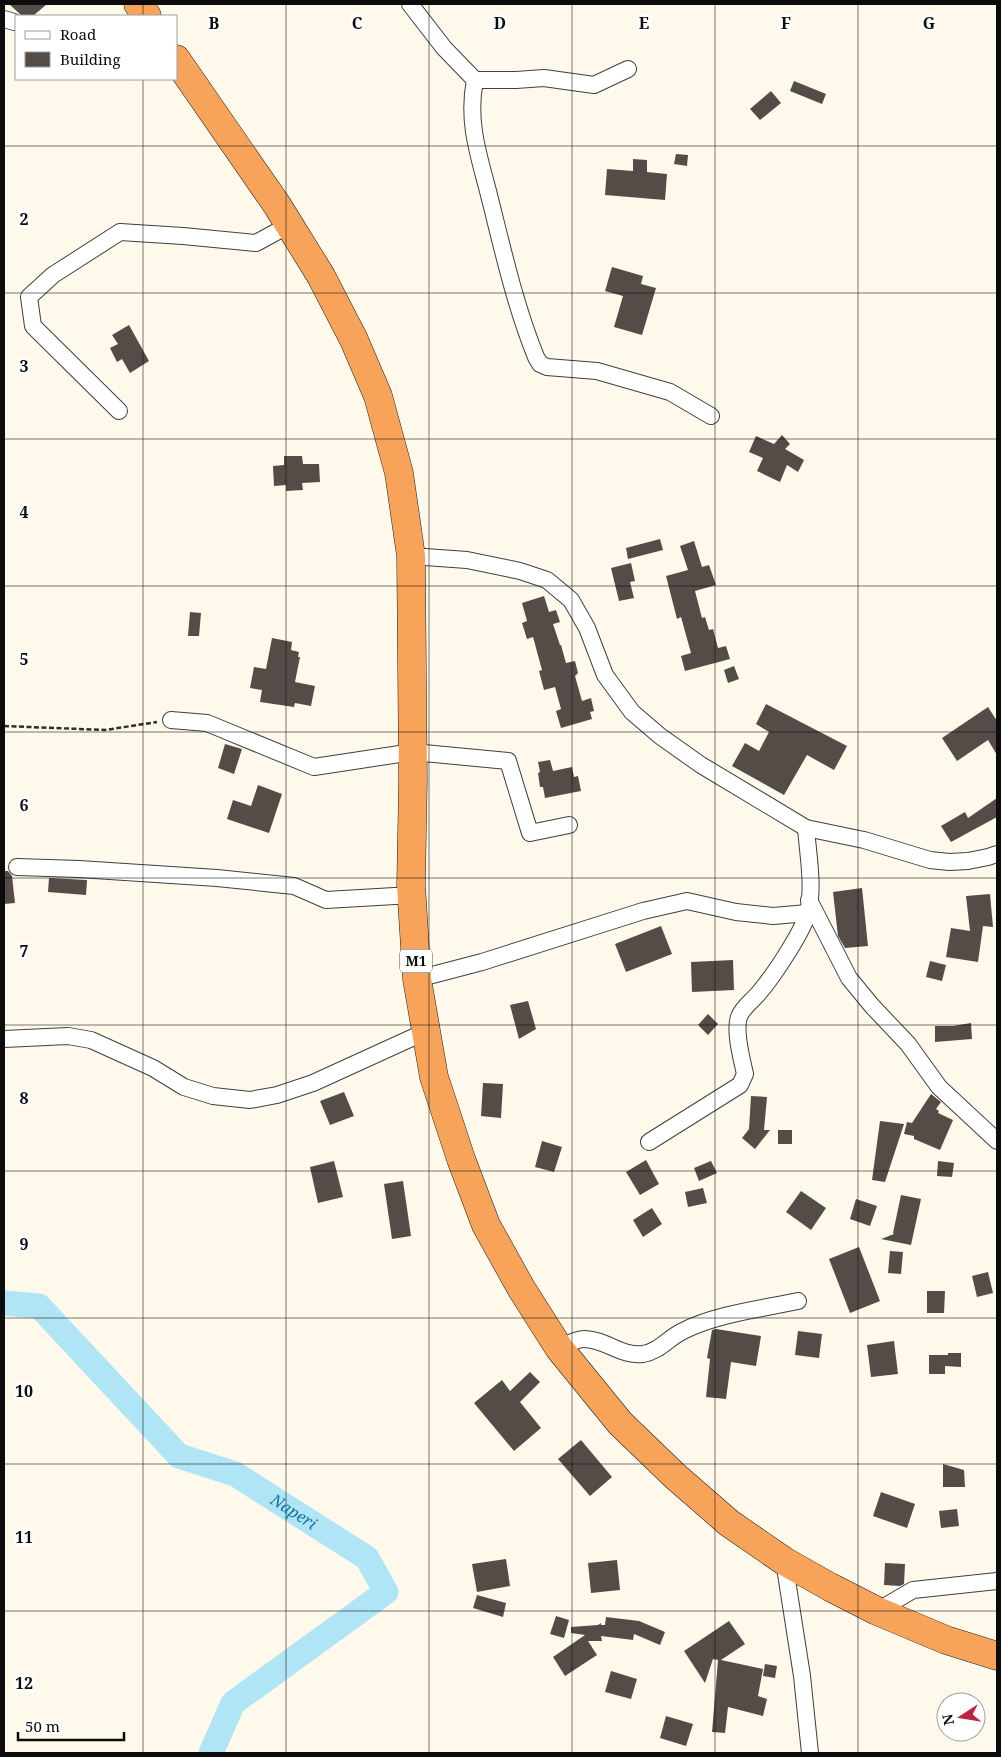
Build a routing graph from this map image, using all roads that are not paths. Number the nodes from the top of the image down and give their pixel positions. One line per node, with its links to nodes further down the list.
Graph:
1 (138, 4): 3 (highway)
2 (410, 4): 6 (street)
3 (146, 15)
4 (178, 62): 7 (highway, M1)
5 (628, 68): 6 (street)
6 (475, 80): 9 (street)
7 (289, 225): 8 (street); 10 (highway, M1)
8 (119, 411)
9 (710, 416)
10 (411, 556): 12 (highway, M1); 14 (street)
11 (170, 720): 12 (street)
12 (412, 752): 13 (street); 17 (highway, M1)
13 (569, 825)
14 (806, 828): 15 (street); 18 (street)
15 (997, 854)
16 (17, 867): 17 (street)
17 (412, 895): 19 (highway, M1)
18 (808, 907): 19 (street); 22 (street); 23 (street)
19 (417, 979): 20 (highway, M1)
20 (427, 1031): 21 (street); 25 (highway, M1)
21 (4, 1039)
22 (997, 1141)
23 (649, 1142)
24 (798, 1301): 25 (street)
25 (559, 1348): 26 (highway, M1)
26 (784, 1561): 28 (highway, M1); 30 (street)
27 (997, 1581): 28 (street)
28 (877, 1611): 29 (highway, M1)
29 (997, 1656)
30 (810, 1753)

